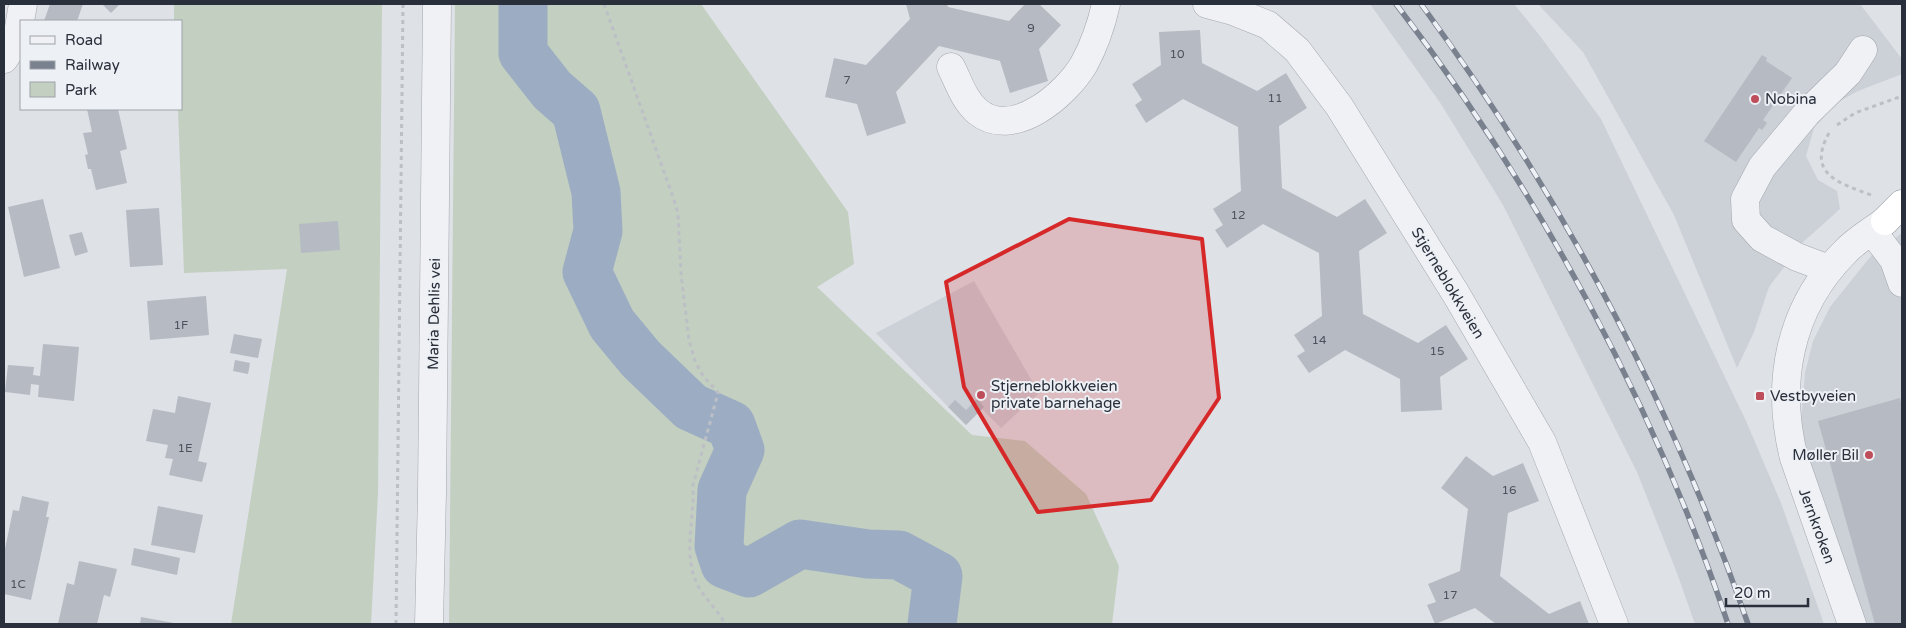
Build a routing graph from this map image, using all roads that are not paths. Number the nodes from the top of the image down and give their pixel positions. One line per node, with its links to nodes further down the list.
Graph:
1 (23, 4): 5 (street)
2 (437, 4): 13 (street, Maria Dehlis vei)
3 (1106, 4): 9 (street)
4 (1207, 4): 14 (street, Stjerneblokkveien)
5 (20, 20)
6 (20, 22): 8 (street)
7 (1862, 50): 12 (street)
8 (4, 59)
9 (951, 67)
10 (1888, 214): 11 (street); 12 (street, Jernkroken)
11 (1900, 267)
12 (1829, 270): 15 (street, Jernkroken)
13 (430, 624)
14 (1614, 624)
15 (1852, 624)

